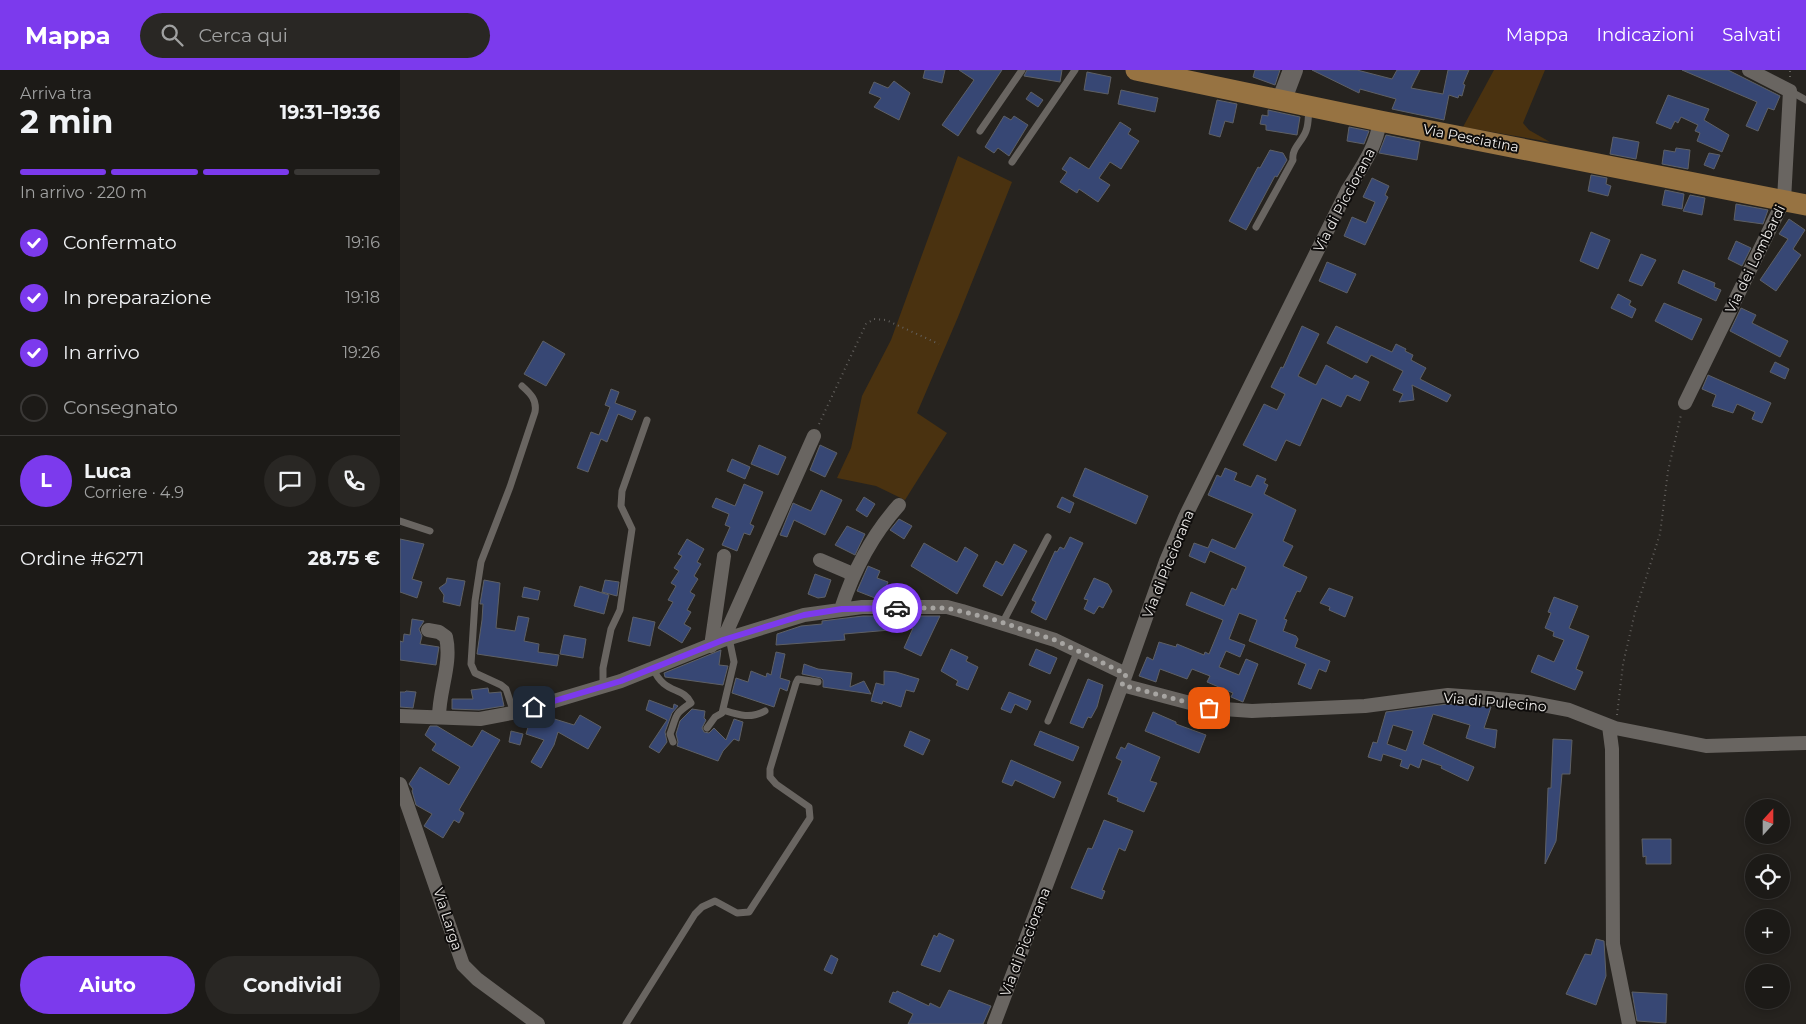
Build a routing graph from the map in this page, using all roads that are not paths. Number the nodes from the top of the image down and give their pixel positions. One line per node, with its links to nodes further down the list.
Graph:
1 (1022, 70): 11 (lane)
2 (1075, 70): 12 (lane)
3 (1136, 70): 7 (main road, Via Pesciatina)
4 (1293, 70): 7 (street)
5 (1749, 70): 6 (street)
6 (1790, 92): 8 (lane); 13 (street, Via dei Lombardi)
7 (1282, 100): 9 (main road, Via Pesciatina)
8 (1806, 100)
9 (1309, 104): 10 (main road, Via Pesciatina); 15 (lane)
10 (1380, 121): 13 (main road, Via Pesciatina); 33 (street, Via di Picciorana)
11 (980, 131)
12 (1012, 162)
13 (1784, 200): 14 (main road, Via Pesciatina); 17 (street, Via dei Lombardi)
14 (1806, 205)
15 (1256, 227)
16 (522, 386): 38 (lane)
17 (1685, 403)
18 (647, 420): 35 (lane)
19 (814, 436): 30 (street)
20 (899, 505): 26 (street)
21 (400, 521): 22 (lane)
22 (430, 531)
23 (1048, 537): 28 (lane)
24 (724, 556): 30 (street)
25 (820, 560): 26 (street)
26 (853, 577): 27 (street)
27 (842, 609): 28 (street, Via di Pulecino); 30 (street, Via di Pulecino)
28 (1003, 622): 31 (street, Via di Pulecino)
29 (428, 630): 40 (street)
30 (721, 641): 32 (street, Via di Pulecino); 36 (lane)
31 (1078, 650): 33 (street, Via di Pulecino); 41 (lane)
32 (653, 668): 35 (street, Via di Pulecino); 44 (lane)
33 (1124, 680): 42 (street, Via di Pulecino); 49 (street, Via di Picciorana)
34 (818, 682): 48 (lane)
35 (603, 686): 38 (street, Via di Pulecino)
36 (723, 710): 37 (lane); 43 (lane)
37 (765, 710)
38 (514, 713): 40 (street, Via di Pulecino)
39 (400, 716): 40 (street, Via di Pulecino)
40 (439, 716)
41 (1048, 721)
42 (1612, 727): 45 (street, Via di Pulecino); 50 (street)
43 (707, 728)
44 (673, 742)
45 (1806, 743)
46 (400, 784): 47 (street, Via Larga)
47 (538, 1024)
48 (626, 1024)
49 (994, 1024)
50 (1629, 1024)

